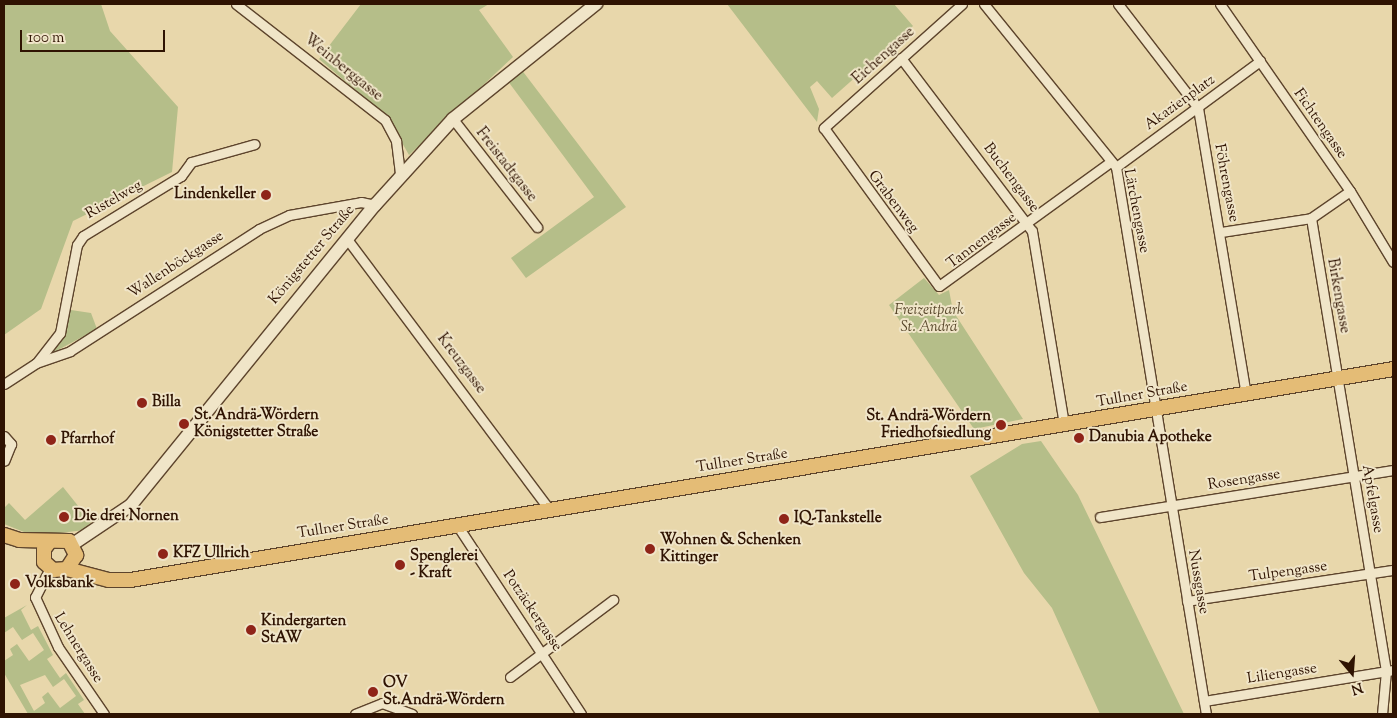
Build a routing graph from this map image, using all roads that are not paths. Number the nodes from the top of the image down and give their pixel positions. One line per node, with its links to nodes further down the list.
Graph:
1 (236, 4): 14 (street, Weinberggasse)
2 (596, 4): 10 (main road, Königstetter Straße)
3 (962, 4): 7 (street, Eichengasse)
4 (984, 4): 13 (street, Lärchengasse)
5 (1118, 4): 9 (street, Föhrengasse)
6 (1220, 4): 8 (street, Fichtengasse)
7 (901, 58): 11 (street, Eichengasse); 18 (street, Buchengasse)
8 (1260, 61): 9 (street, Akazienplatz); 15 (street, Fichtengasse)
9 (1198, 108): 13 (street, Akazienplatz); 20 (street, Föhrengasse)
10 (453, 119): 14 (main road, Königstetter Straße); 19 (street, Freistadtgasse)
11 (824, 128): 23 (street, Grabenweg)
12 (255, 144): 24 (street, Ristelweg)
13 (1112, 165): 18 (street, Tannengasse); 29 (street, Lärchengasse)
14 (400, 175): 16 (main road, Königstetter Straße)
15 (1350, 191): 17 (street); 22 (street, Fichtengasse)
16 (375, 205): 21 (main road, Königstetter Straße); 24 (street, Wallenböckgasse)
17 (1311, 218): 20 (street); 26 (street, Birkengasse)
18 (1028, 223): 23 (street, Tannengasse); 30 (street, Buchengasse)
19 (537, 227)
20 (1221, 232): 28 (street, Föhrengasse)
21 (347, 239): 37 (street, Kreuzgasse); 43 (main road, Königstetter Straße)
22 (1393, 262)
23 (944, 286)
24 (36, 363): 27 (street, Wallenböckgasse)
25 (1393, 369): 26 (main road, Tullner Straße)
26 (1338, 379): 28 (main road, Tullner Straße); 35 (street, Apfelgasse)
27 (4, 384)
28 (1246, 394): 29 (main road, Tullner Straße)
29 (1156, 408): 30 (main road, Tullner Straße); 32 (street, Lärchengasse)
30 (1064, 425): 37 (main road, Tullner Straße)
31 (4, 436): 33 (street)
32 (1163, 454): 36 (street, Nussgasse)
33 (4, 461)
34 (1393, 470): 35 (street, Rosengasse)
35 (1354, 476): 36 (street, Rosengasse); 47 (street, Apfelgasse)
36 (1171, 506): 38 (street, Rosengasse); 50 (street, Nussgasse)
37 (550, 509): 39 (main road, Tullner Straße)
38 (1100, 517)
39 (457, 525): 48 (main road, Tullner Straße); 51 (street, Potzäckergasse)
40 (4, 535): 41 (main road)
41 (19, 540): 42 (main road); 44 (main road)
42 (50, 541): 43 (main road); 44 (main road)
43 (74, 550): 45 (main road); 48 (main road)
44 (47, 563): 45 (main road, Tullner Straße); 55 (street, Lehnergasse)
45 (67, 569): 48 (main road, Tullner Straße)
46 (1393, 570): 47 (street, Tulpengasse)
47 (1372, 574): 50 (street, Tulpengasse); 52 (street, Apfelgasse)
48 (97, 577)
49 (613, 600): 51 (street)
50 (1187, 601): 54 (street, Nussgasse)
51 (544, 653): 53 (street); 58 (street, Potzäckergasse)
52 (1390, 670): 54 (street, Liliengasse); 60 (street, Apfelgasse)
53 (510, 677)
54 (1204, 701): 59 (street, Nussgasse)
55 (104, 714)
56 (355, 714): 57 (street)
57 (412, 714)
58 (581, 714)
59 (1206, 714)
60 (1382, 714)

